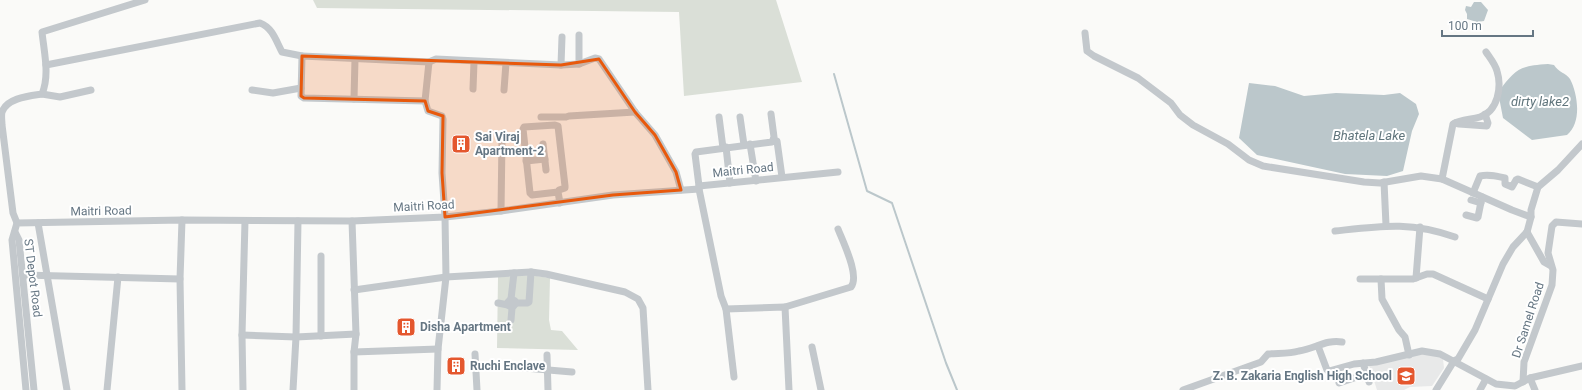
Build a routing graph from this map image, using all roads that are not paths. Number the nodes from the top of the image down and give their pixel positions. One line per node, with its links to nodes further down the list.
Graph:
1 (146, 0): 12 (street)
2 (1085, 33): 42 (street)
3 (580, 35): 11 (street)
4 (562, 36): 13 (street)
5 (1486, 52): 24 (street)
6 (302, 56): 7 (street); 12 (street); 14 (street)
7 (355, 59): 8 (street); 20 (street)
8 (429, 62): 9 (street); 21 (street)
9 (474, 62): 10 (street); 15 (street)
10 (506, 63): 13 (street); 18 (street)
11 (579, 64): 13 (street); 22 (street)
12 (46, 65): 19 (street)
13 (561, 65)
14 (301, 88): 17 (street); 20 (street)
15 (473, 89)
16 (91, 90): 19 (street)
17 (252, 90)
18 (504, 90)
19 (42, 94): 59 (street)
20 (354, 98): 21 (street)
21 (425, 101): 53 (street)
22 (635, 112): 25 (street); 46 (street)
23 (771, 114): 30 (street)
24 (1485, 114): 28 (street); 28 (street)
25 (542, 117)
26 (740, 117): 33 (street)
27 (719, 118): 34 (street)
28 (1455, 123): 40 (street)
29 (502, 140): 51 (street)
30 (774, 140): 33 (street); 39 (street)
31 (542, 144): 35 (street)
32 (1582, 144): 45 (street)
33 (747, 145): 34 (street); 41 (street)
34 (725, 148): 43 (street); 44 (street)
35 (544, 159): 36 (street); 37 (street)
36 (526, 161): 47 (street); 47 (street)
37 (546, 170)
38 (838, 172): 39 (street, Maitri Road)
39 (782, 177): 41 (street, Maitri Road)
40 (1442, 179): 42 (street); 48 (street)
41 (756, 181): 43 (street, Maitri Road)
42 (1384, 182): 62 (street)
43 (730, 183): 44 (street, Maitri Road)
44 (699, 187): 46 (street, Maitri Road); 86 (street)
45 (1538, 187): 48 (street); 54 (street)
46 (681, 190): 50 (street, Maitri Road)
47 (558, 192): 50 (street)
48 (1472, 196): 49 (street)
49 (1482, 200): 52 (street); 54 (street)
50 (560, 203): 51 (street, Maitri Road)
51 (501, 211): 53 (street, Maitri Road)
52 (1466, 215)
53 (445, 217): 58 (street, Maitri Road); 76 (street)
54 (1531, 217): 67 (street)
55 (182, 220): 56 (street, Maitri Road); 60 (street, Maitri Road); 79 (street)
56 (245, 221): 57 (street, Maitri Road); 89 (street)
57 (298, 221): 58 (street, Maitri Road); 91 (street)
58 (352, 221): 81 (street)
59 (16, 223): 60 (street, Maitri Road); 66 (street)
60 (38, 223): 74 (street)
61 (1582, 224): 70 (street, Dr Samel Road)
62 (1386, 225): 63 (street); 65 (street)
63 (1420, 227): 68 (street); 78 (street)
64 (838, 229): 85 (street)
65 (1335, 231)
66 (14, 232): 73 (street, ST Depot Road); 113 (street, ST Depot Road)
67 (1528, 232): 70 (street); 82 (street)
68 (1455, 237)
69 (321, 256): 90 (street)
70 (1551, 266): 111 (street, Dr Samel Road)
71 (531, 272): 72 (street); 84 (street); 124 (street)
72 (514, 273): 76 (street); 84 (street)
73 (23, 275): 74 (street); 114 (street, ST Depot Road)
74 (47, 276): 75 (street); 115 (street)
75 (118, 277): 79 (street); 116 (street)
76 (446, 277): 81 (street); 95 (street)
77 (1381, 278): 78 (street); 80 (street); 99 (street)
78 (1416, 278): 82 (street)
79 (180, 279): 117 (street)
80 (1360, 279)
81 (354, 290): 88 (street)
82 (1488, 299): 100 (street)
83 (498, 303): 84 (street)
84 (512, 304): 87 (street)
85 (785, 306): 86 (street); 125 (street)
86 (726, 310): 107 (street)
87 (511, 320)
88 (356, 334): 90 (street); 96 (street)
89 (242, 335): 91 (street); 118 (street)
90 (321, 336): 91 (street)
91 (296, 337): 119 (street)
92 (1342, 342): 93 (street)
93 (1318, 346): 101 (street); 127 (street)
94 (812, 347): 126 (street)
95 (438, 349): 96 (street); 121 (street)
96 (354, 352): 120 (street)
97 (475, 354): 122 (street)
98 (547, 355): 104 (street)
99 (1409, 355): 100 (street); 101 (street)
100 (1454, 361): 109 (street); 128 (street)
101 (1363, 363): 106 (street)
102 (1582, 366): 108 (street)
103 (513, 367): 104 (street)
104 (547, 370): 105 (street); 123 (street)
105 (572, 372)
106 (1366, 374): 110 (street); 112 (street)
107 (734, 377)
108 (1530, 378): 111 (street); 130 (street)
109 (1486, 379): 111 (street); 129 (street)
110 (1369, 382)
111 (1523, 382)
112 (1339, 383)
113 (26, 390)
114 (34, 390)
115 (67, 390)
116 (107, 390)
117 (182, 390)
118 (243, 390)
119 (293, 390)
120 (354, 390)
121 (437, 390)
122 (477, 390)
123 (548, 390)
124 (648, 390)
125 (789, 390)
126 (821, 390)
127 (1183, 390)
128 (1436, 390)
129 (1480, 390)
130 (1535, 390)

